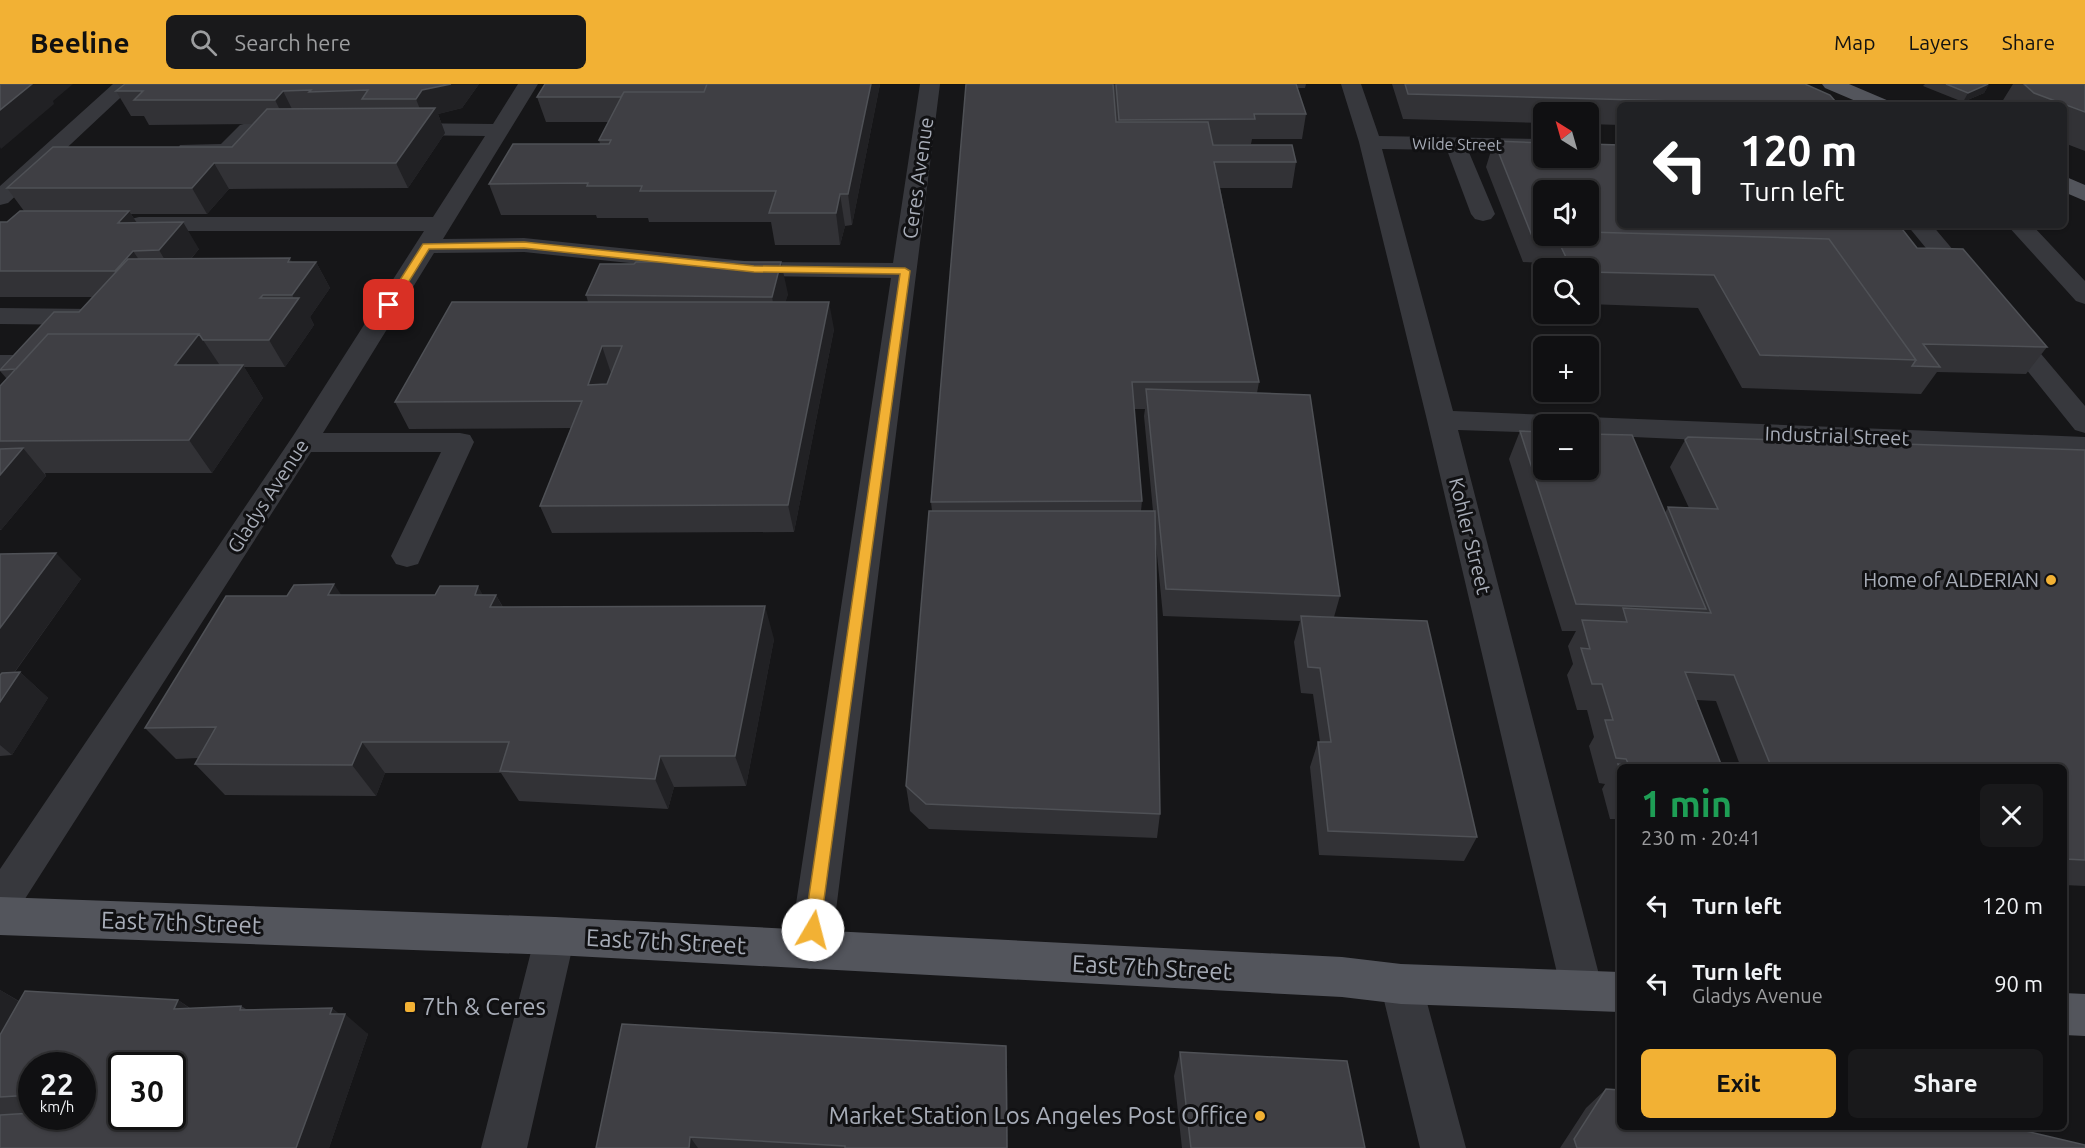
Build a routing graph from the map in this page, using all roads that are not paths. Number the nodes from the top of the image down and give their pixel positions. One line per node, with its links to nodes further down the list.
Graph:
1 (125, 84): 14 (street)
2 (528, 84): 9 (street, Gladys Avenue)
3 (930, 84): 24 (street, Ceres Avenue)
4 (1351, 84): 10 (street, Kohler Street)
5 (1832, 84): 6 (main road)
6 (1875, 102)
7 (318, 129): 13 (street)
8 (376, 129): 9 (street)
9 (499, 130): 23 (street, Gladys Avenue)
10 (1370, 142): 11 (street, Wilde Street); 30 (street, Kohler Street)
11 (1455, 144): 12 (street, Wilde Street); 19 (street)
12 (1533, 145)
13 (171, 150)
14 (54, 151): 15 (street); 18 (street)
15 (87, 151)
16 (2067, 185): 17 (main road)
17 (2085, 194)
18 (0, 198)
19 (1483, 214)
20 (123, 224): 23 (street)
21 (1922, 228): 32 (street)
22 (2022, 228): 25 (street)
23 (433, 235): 24 (street); 34 (street, Gladys Avenue)
24 (905, 271): 40 (street, Ceres Avenue)
25 (2085, 296)
26 (0, 316): 27 (street)
27 (99, 317)
28 (0, 363): 29 (street)
29 (38, 363)
30 (1441, 420): 31 (street); 42 (street, Kohler Street)
31 (1533, 423)
32 (2085, 424)
33 (1599, 426): 35 (street, Industrial Street)
34 (303, 443): 36 (street); 37 (street, Gladys Avenue)
35 (2085, 447)
36 (407, 556)
37 (0, 903)
38 (0, 916): 39 (main road, East 7th Street)
39 (555, 936): 40 (main road, East 7th Street); 45 (street)
40 (810, 950): 41 (main road, East 7th Street)
41 (1401, 984): 42 (main road, East 7th Street); 46 (street)
42 (1601, 991)
43 (2067, 1014): 44 (main road)
44 (2085, 1015)
45 (504, 1148)
46 (1443, 1148)

